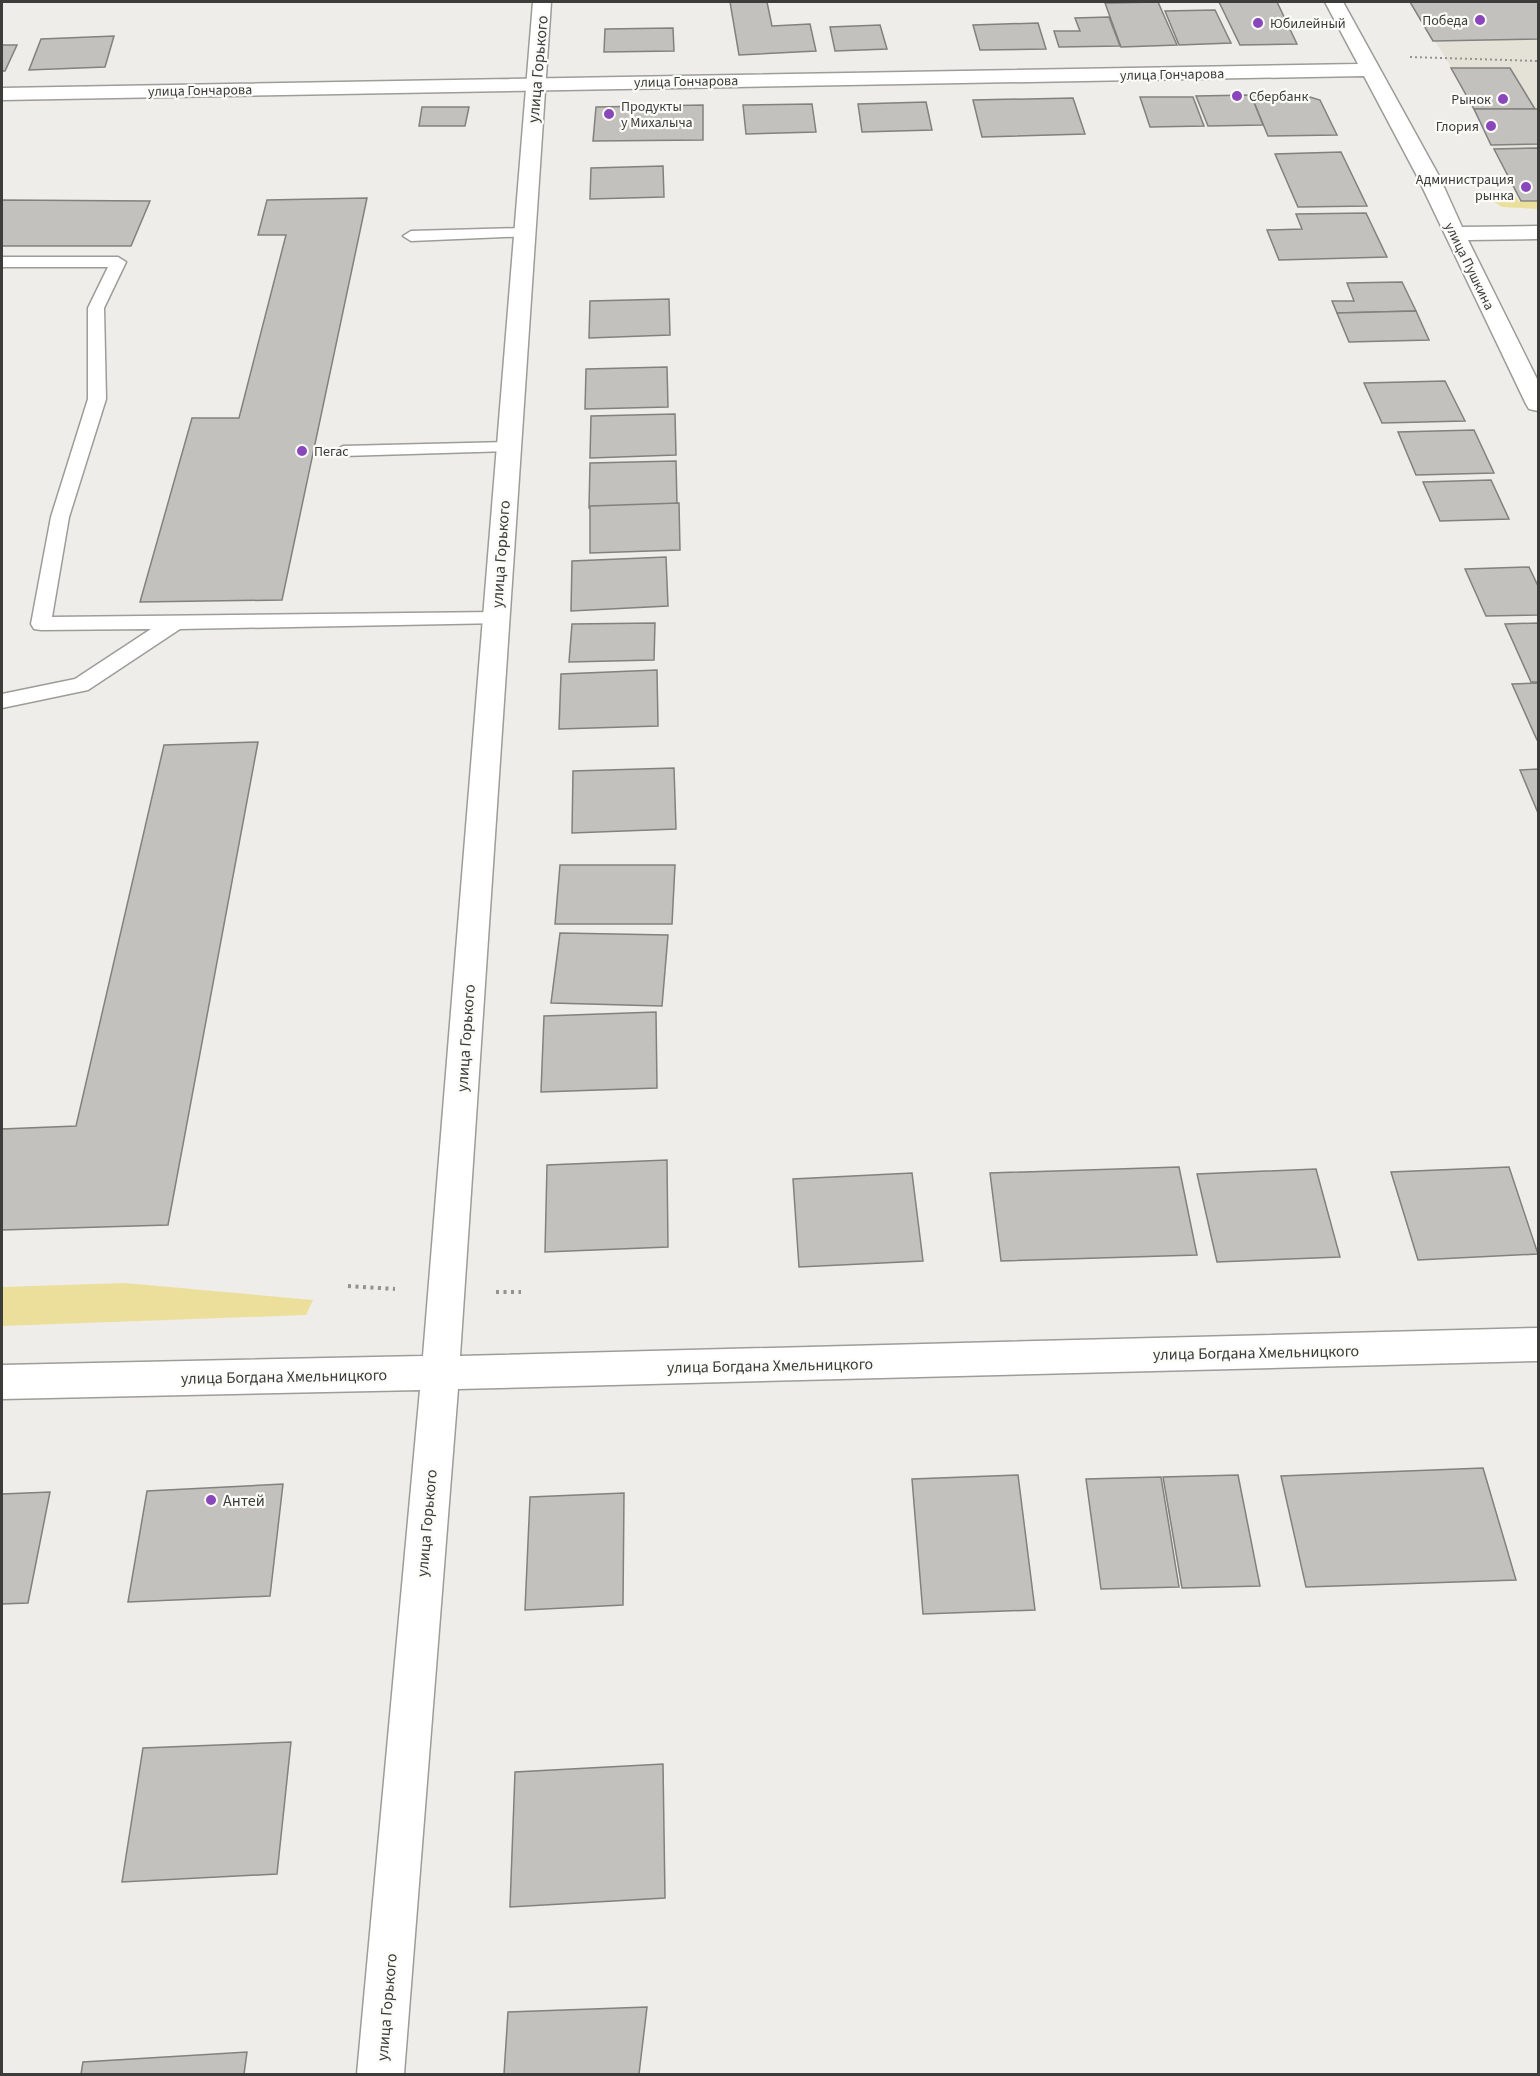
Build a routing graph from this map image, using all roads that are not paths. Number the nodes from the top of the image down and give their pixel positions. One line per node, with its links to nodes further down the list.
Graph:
1 (542, 2): 4 (street, улица Горького)
2 (1334, 2): 3 (street, улица Пушкина)
3 (1370, 70): 4 (street, улица Гончарова); 8 (street, улица Пушкина)
4 (535, 83): 5 (street, улица Гончарова); 7 (street, улица Горького)
5 (2, 94)
6 (1539, 232): 8 (street)
7 (524, 234): 9 (lane); 12 (street, улица Горького)
8 (1454, 234): 11 (street, улица Пушкина)
9 (411, 236)
10 (2, 262): 15 (lane)
11 (1539, 404)
12 (508, 447): 13 (lane); 14 (street, улица Горького)
13 (343, 451)
14 (496, 618): 15 (lane); 18 (street, улица Горького)
15 (177, 622): 16 (lane)
16 (2, 701)
17 (1539, 1345): 18 (street, улица Богдана Хмельницкого)
18 (440, 1373): 19 (street, улица Богдана Хмельницкого); 20 (street, улица Горького)
19 (2, 1382)
20 (380, 2074)

